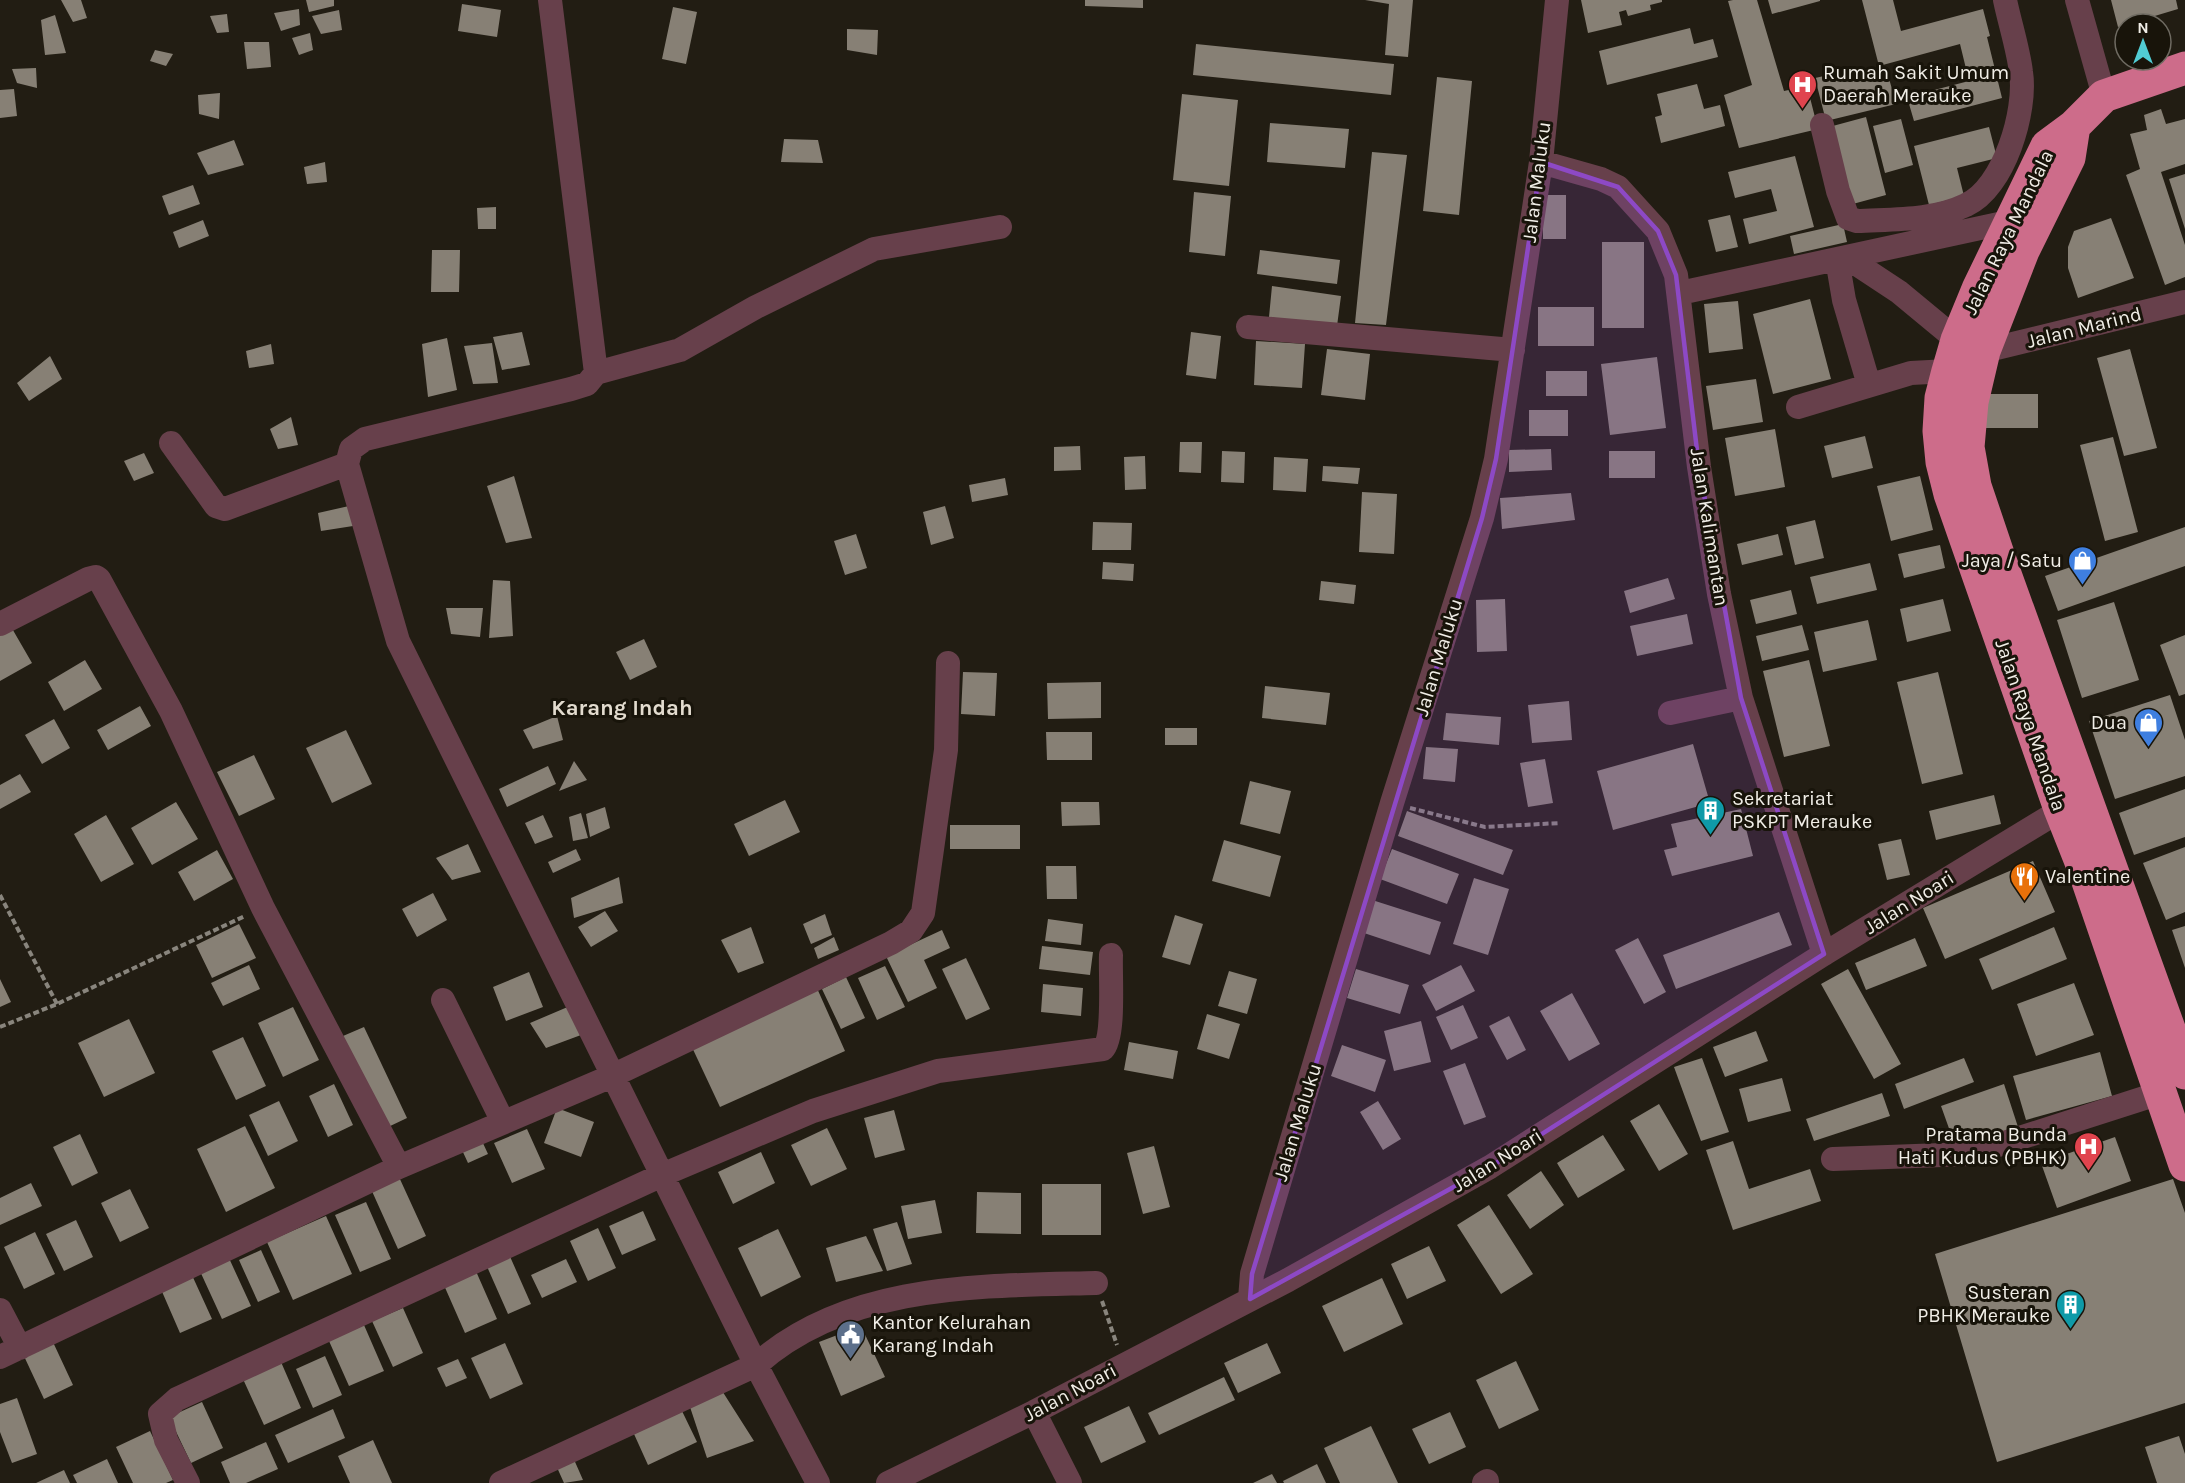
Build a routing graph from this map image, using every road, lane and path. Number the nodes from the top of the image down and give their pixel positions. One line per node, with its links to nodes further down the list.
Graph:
1 (550, 0): 19 (street)
2 (1557, 0): 9 (street, Jalan Maluku)
3 (2005, 0): 7 (street)
4 (2077, 0): 6 (street)
5 (2185, 68): 6 (highway)
6 (2104, 96): 8 (highway)
7 (1822, 125)
8 (2074, 126): 10 (highway, Jalan Raya Mandala); 16 (highway, Jalan Raya Mandala)
9 (1541, 162): 13 (street, Jalan Kalimantan); 17 (street, Jalan Maluku)
10 (2008, 222): 12 (street); 16 (highway, Jalan Raya Mandala)
11 (1000, 227): 19 (street)
12 (1842, 258): 13 (street); 16 (street); 20 (street)
13 (1680, 293): 26 (street, Jalan Kalimantan)
14 (2185, 302): 16 (street, Jalan Marind)
15 (1248, 327): 17 (street)
16 (1970, 346): 18 (highway, Jalan Raya Mandala); 28 (highway, Jalan Raya Mandala)
17 (1506, 349): 29 (street, Jalan Maluku)
18 (1948, 371): 20 (street); 28 (highway, Jalan Raya Mandala)
19 (596, 373): 23 (street)
20 (1869, 385): 21 (street)
21 (1798, 407)
22 (171, 443): 23 (street)
23 (347, 464): 39 (street)
24 (0, 624): 32 (street)
25 (948, 663): 39 (street)
26 (1741, 699): 27 (street); 33 (street, Jalan Kalimantan)
27 (1670, 713)
28 (2072, 803): 33 (street, Jalan Noari); 38 (highway, Jalan Raya Mandala); 40 (highway, Jalan Raya Mandala)
29 (1392, 804): 30 (path); 47 (street, Jalan Maluku)
30 (1560, 823)
31 (0, 895): 36 (path)
32 (263, 908): 36 (path); 44 (street)
33 (1824, 954): 47 (street, Jalan Noari)
34 (1111, 955): 45 (street)
35 (443, 1000): 41 (street)
36 (57, 1005): 37 (path)
37 (0, 1027)
38 (2185, 1073)
39 (612, 1076): 41 (street); 45 (street)
40 (2160, 1093): 42 (street); 43 (highway, Jalan Raya Mandala)
41 (503, 1122): 44 (street)
42 (1833, 1159)
43 (2185, 1165)
44 (399, 1167): 49 (street)
45 (662, 1175): 50 (street); 53 (street)
46 (1096, 1283): 50 (street); 51 (path)
47 (1250, 1299): 51 (street, Jalan Noari)
48 (0, 1310): 49 (street)
49 (10, 1353)
50 (756, 1365): 54 (street); 55 (street)
51 (1123, 1365): 52 (street, Jalan Noari)
52 (1034, 1412): 56 (street, Jalan Noari); 57 (street)
53 (188, 1483)
54 (501, 1483)
55 (818, 1483)
56 (888, 1483)
57 (1070, 1483)

